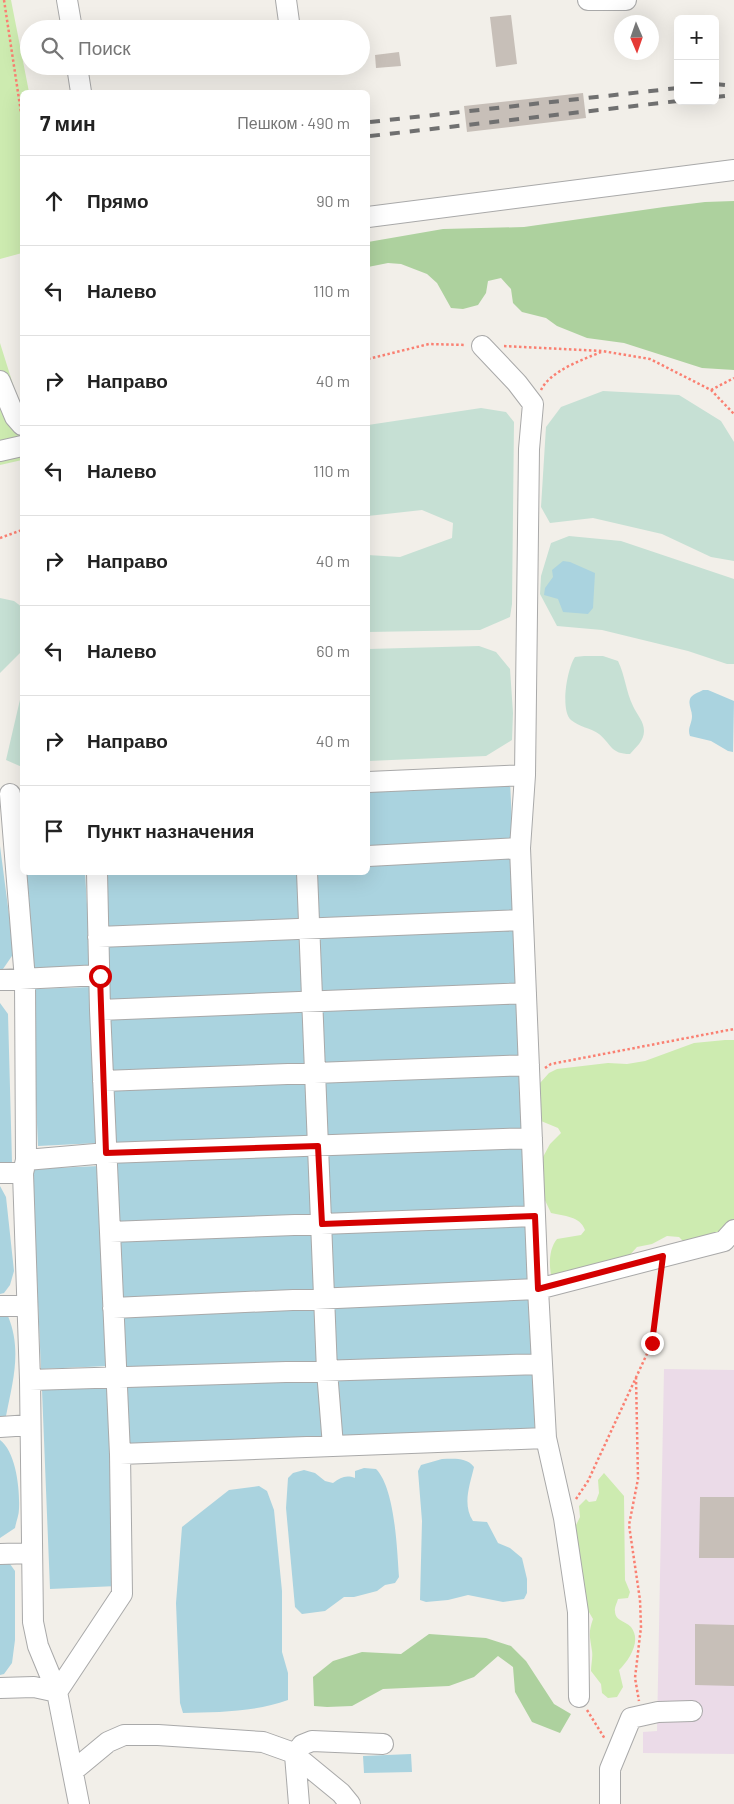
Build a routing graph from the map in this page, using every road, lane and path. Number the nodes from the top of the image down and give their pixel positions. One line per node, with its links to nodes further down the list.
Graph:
1 (4, 0): 10 (path)
2 (67, 0): 6 (lane)
3 (286, 0): 7 (lane)
4 (588, 0): 5 (lane)
5 (626, 0)
6 (70, 20)
7 (289, 20)
8 (78, 75): 9 (lane)
9 (80, 90)
10 (20, 106)
11 (734, 170): 12 (lane)
12 (370, 216)
13 (482, 346): 19 (lane)
14 (602, 351): 19 (path)
15 (650, 359): 18 (path)
16 (734, 378): 18 (path)
17 (0, 382): 21 (lane)
18 (711, 390): 20 (path)
19 (533, 404): 26 (lane)
20 (734, 414)
21 (20, 423)
22 (20, 447): 23 (lane)
23 (0, 452)
24 (20, 531): 25 (path)
25 (0, 538)
26 (524, 775): 27 (lane); 29 (lane)
27 (370, 782)
28 (11, 793): 38 (lane)
29 (520, 848): 30 (lane); 33 (lane)
30 (370, 856)
31 (97, 875): 35 (lane)
32 (307, 875): 34 (lane)
33 (523, 920): 34 (lane); 39 (lane)
34 (310, 928): 35 (lane); 40 (lane)
35 (98, 937): 36 (lane)
36 (100, 976): 38 (lane); 41 (lane)
37 (0, 980): 38 (lane)
38 (25, 980): 49 (lane)
39 (526, 993): 40 (lane); 44 (lane)
40 (313, 1002): 41 (lane); 43 (lane)
41 (100, 1010): 45 (lane)
42 (734, 1029): 44 (path)
43 (316, 1072): 44 (lane); 45 (lane); 47 (lane)
44 (529, 1073): 46 (lane)
45 (103, 1081): 48 (lane)
46 (532, 1138): 47 (lane); 51 (lane)
47 (318, 1146): 48 (lane); 52 (lane)
48 (106, 1153): 49 (lane); 54 (lane)
49 (24, 1167): 50 (lane); 59 (lane)
50 (0, 1173)
51 (535, 1216): 52 (lane); 56 (lane)
52 (322, 1224): 54 (lane); 57 (lane)
53 (734, 1230): 55 (lane)
54 (110, 1232): 60 (lane)
55 (663, 1256): 56 (lane); 64 (path)
56 (538, 1289): 57 (lane); 61 (lane)
57 (324, 1299): 60 (lane); 62 (lane)
58 (0, 1306): 59 (lane)
59 (27, 1306): 65 (lane)
60 (113, 1308): 63 (lane)
61 (542, 1364): 62 (lane); 68 (lane)
62 (327, 1371): 63 (lane); 69 (lane)
63 (116, 1377): 65 (lane); 70 (lane)
64 (636, 1377): 71 (path); 78 (path)
65 (30, 1380): 66 (lane)
66 (30, 1426): 67 (lane); 72 (lane)
67 (0, 1427)
68 (546, 1438): 69 (lane); 71 (lane)
69 (333, 1446): 70 (lane)
70 (120, 1454): 75 (lane)
71 (564, 1518): 76 (lane)
72 (32, 1553): 73 (lane); 75 (lane)
73 (0, 1554)
74 (0, 1688): 75 (lane)
75 (57, 1692): 82 (lane)
76 (579, 1697): 81 (path)
77 (692, 1711): 78 (lane)
78 (642, 1716): 81 (lane)
79 (383, 1744): 80 (lane)
80 (296, 1755): 82 (lane); 84 (lane); 85 (lane)
81 (616, 1755): 86 (lane)
82 (73, 1771): 83 (lane)
83 (79, 1804)
84 (298, 1804)
85 (350, 1804)
86 (610, 1804)

